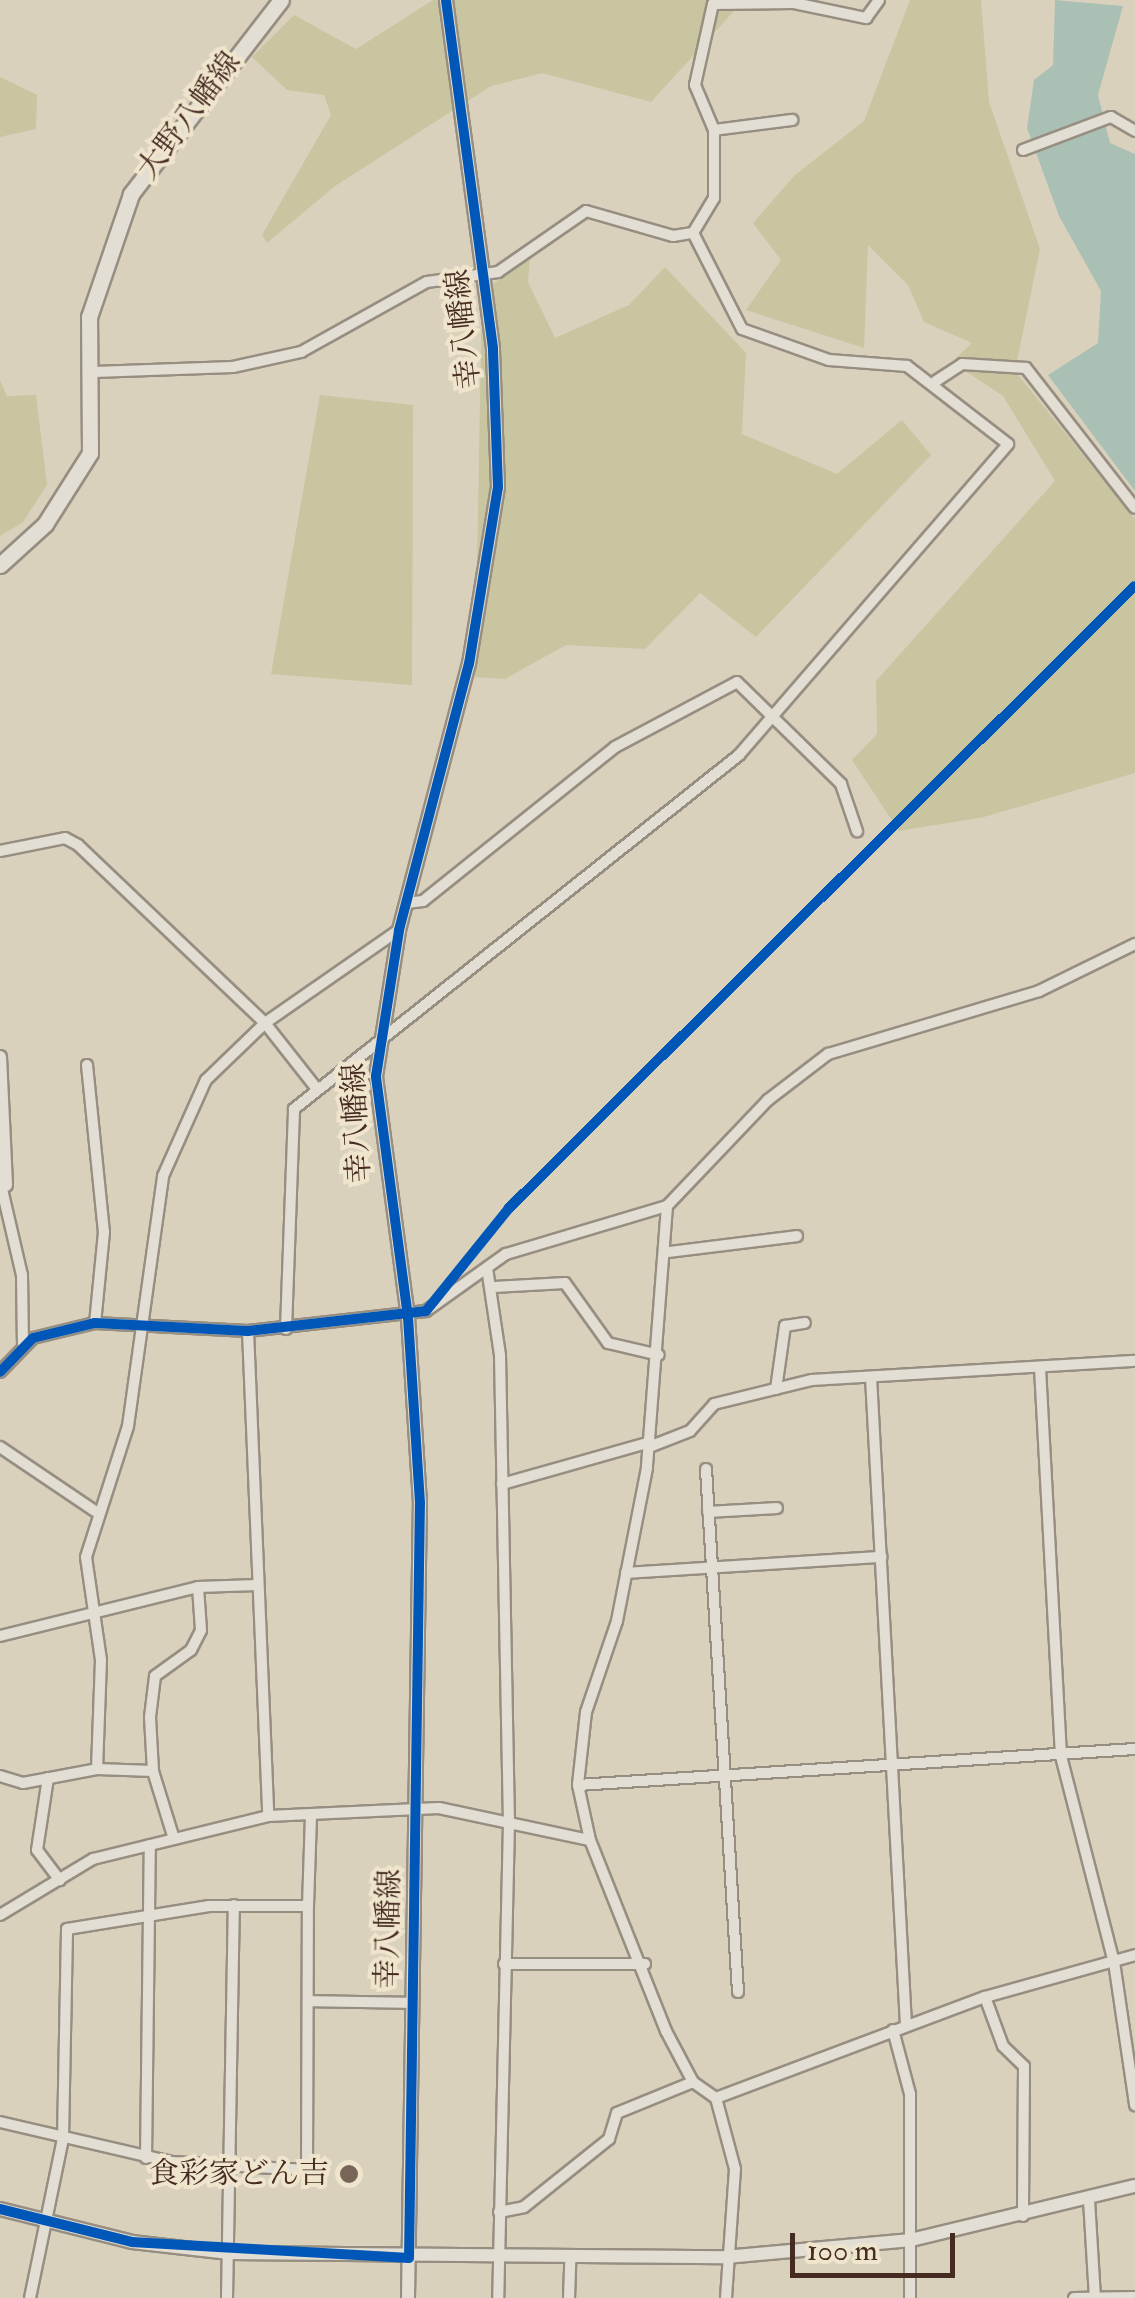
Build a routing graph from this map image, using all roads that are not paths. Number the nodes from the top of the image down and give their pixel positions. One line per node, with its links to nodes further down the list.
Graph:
1 (280, 0): 10 (main road, 大野八幡線)
2 (446, 0): 9 (street, 幸八幡線)
3 (880, 0): 5 (street)
4 (792, 120): 5 (street)
5 (714, 130): 8 (street)
6 (1135, 131): 7 (street)
7 (1027, 149)
8 (693, 232): 9 (street); 11 (street)
9 (485, 277): 10 (street); 17 (street, 幸八幡線)
10 (94, 372): 13 (main road, 大野八幡線)
11 (936, 382): 12 (street); 14 (street)
12 (1135, 508)
13 (0, 566)
14 (780, 715): 15 (street); 17 (street); 21 (street)
15 (857, 832)
16 (0, 851): 20 (street)
17 (407, 902): 18 (street, 幸八幡線)
18 (399, 930): 20 (street); 21 (street, 幸八幡線)
19 (1135, 944): 26 (street)
20 (265, 1023): 24 (street); 34 (street)
21 (378, 1042): 24 (street); 31 (street, 幸八幡線)
22 (0, 1057): 25 (street)
23 (87, 1065): 32 (street)
24 (317, 1090): 35 (street)
25 (3, 1185): 37 (street)
26 (666, 1206): 28 (street); 29 (street)
27 (797, 1236): 28 (street)
28 (669, 1252): 38 (street)
29 (487, 1268): 30 (street); 31 (street)
30 (494, 1287): 38 (street); 47 (street)
31 (408, 1317): 35 (street); 67 (street, 幸八幡線)
32 (95, 1322): 34 (street); 37 (street)
33 (805, 1323): 43 (street)
34 (141, 1326): 36 (street); 49 (street)
35 (286, 1329): 36 (street)
36 (248, 1331): 54 (street)
37 (24, 1344): 41 (street)
38 (658, 1355): 44 (street)
39 (1135, 1361): 40 (street)
40 (1040, 1368): 42 (street); 59 (street)
41 (0, 1372)
42 (872, 1377): 43 (street); 51 (street)
43 (776, 1390): 44 (street)
44 (649, 1444): 47 (street); 53 (street)
45 (0, 1447): 49 (street)
46 (706, 1468): 50 (street)
47 (502, 1484): 70 (street)
48 (777, 1508): 50 (street)
49 (94, 1511): 56 (street)
50 (708, 1512): 52 (street)
51 (882, 1557): 52 (street); 61 (street)
52 (710, 1566): 53 (street); 65 (street)
53 (626, 1573): 66 (street)
54 (257, 1585): 55 (street); 68 (street)
55 (198, 1587): 56 (street); 62 (street)
56 (97, 1608): 57 (street); 60 (street)
57 (0, 1636)
58 (1135, 1748): 59 (street)
59 (1061, 1756): 61 (street); 80 (street)
60 (97, 1769): 62 (street); 64 (street)
61 (891, 1769): 65 (street); 87 (street)
62 (153, 1771): 71 (street)
63 (0, 1776): 64 (street)
64 (48, 1778): 74 (street)
65 (725, 1778): 66 (street); 83 (street)
66 (578, 1785): 72 (street)
67 (416, 1812): 69 (street); 70 (street); 86 (street, 幸八幡線)
68 (268, 1816): 69 (street); 71 (street)
69 (311, 1817): 76 (street)
70 (510, 1823): 72 (street); 81 (street)
71 (174, 1839): 73 (street)
72 (590, 1840): 82 (street)
73 (150, 1845): 74 (street); 78 (street)
74 (60, 1880): 77 (street)
75 (234, 1905): 76 (street); 78 (street); 95 (street)
76 (308, 1906): 85 (street)
77 (0, 1915)
78 (150, 1918): 93 (street); 94 (street)
79 (1135, 1955): 80 (street)
80 (1114, 1962): 84 (street); 91 (street)
81 (504, 1964): 82 (street); 99 (street)
82 (646, 1964): 89 (street)
83 (738, 1992)
84 (985, 1997): 87 (street); 100 (street)
85 (308, 2000): 86 (street); 95 (street)
86 (413, 2003): 106 (street, 幸八幡線)
87 (906, 2025): 88 (street)
88 (893, 2030): 90 (street); 102 (street)
89 (694, 2082): 90 (street); 99 (street)
90 (716, 2098): 105 (street)
91 (1135, 2105)
92 (0, 2122): 93 (street)
93 (63, 2139): 94 (street); 101 (street)
94 (146, 2158): 95 (street)
95 (226, 2170): 103 (street)
96 (1135, 2186): 97 (street)
97 (1089, 2200): 100 (street); 108 (street)
98 (0, 2209): 101 (street)
99 (499, 2212): 104 (street)
100 (1022, 2217): 102 (street)
101 (49, 2221): 103 (street); 110 (street)
102 (910, 2240): 105 (street); 116 (street)
103 (230, 2253): 106 (street); 111 (street)
104 (499, 2256): 106 (street); 107 (street); 113 (street)
105 (725, 2257): 107 (street); 115 (street)
106 (409, 2258): 112 (street, 幸八幡線)
107 (570, 2260): 114 (street)
108 (1095, 2296): 109 (street); 117 (street)
109 (1135, 2297)
110 (30, 2298)
111 (227, 2298)
112 (408, 2298)
113 (498, 2298)
114 (569, 2298)
115 (726, 2298)
116 (910, 2298)
117 (1074, 2298)

